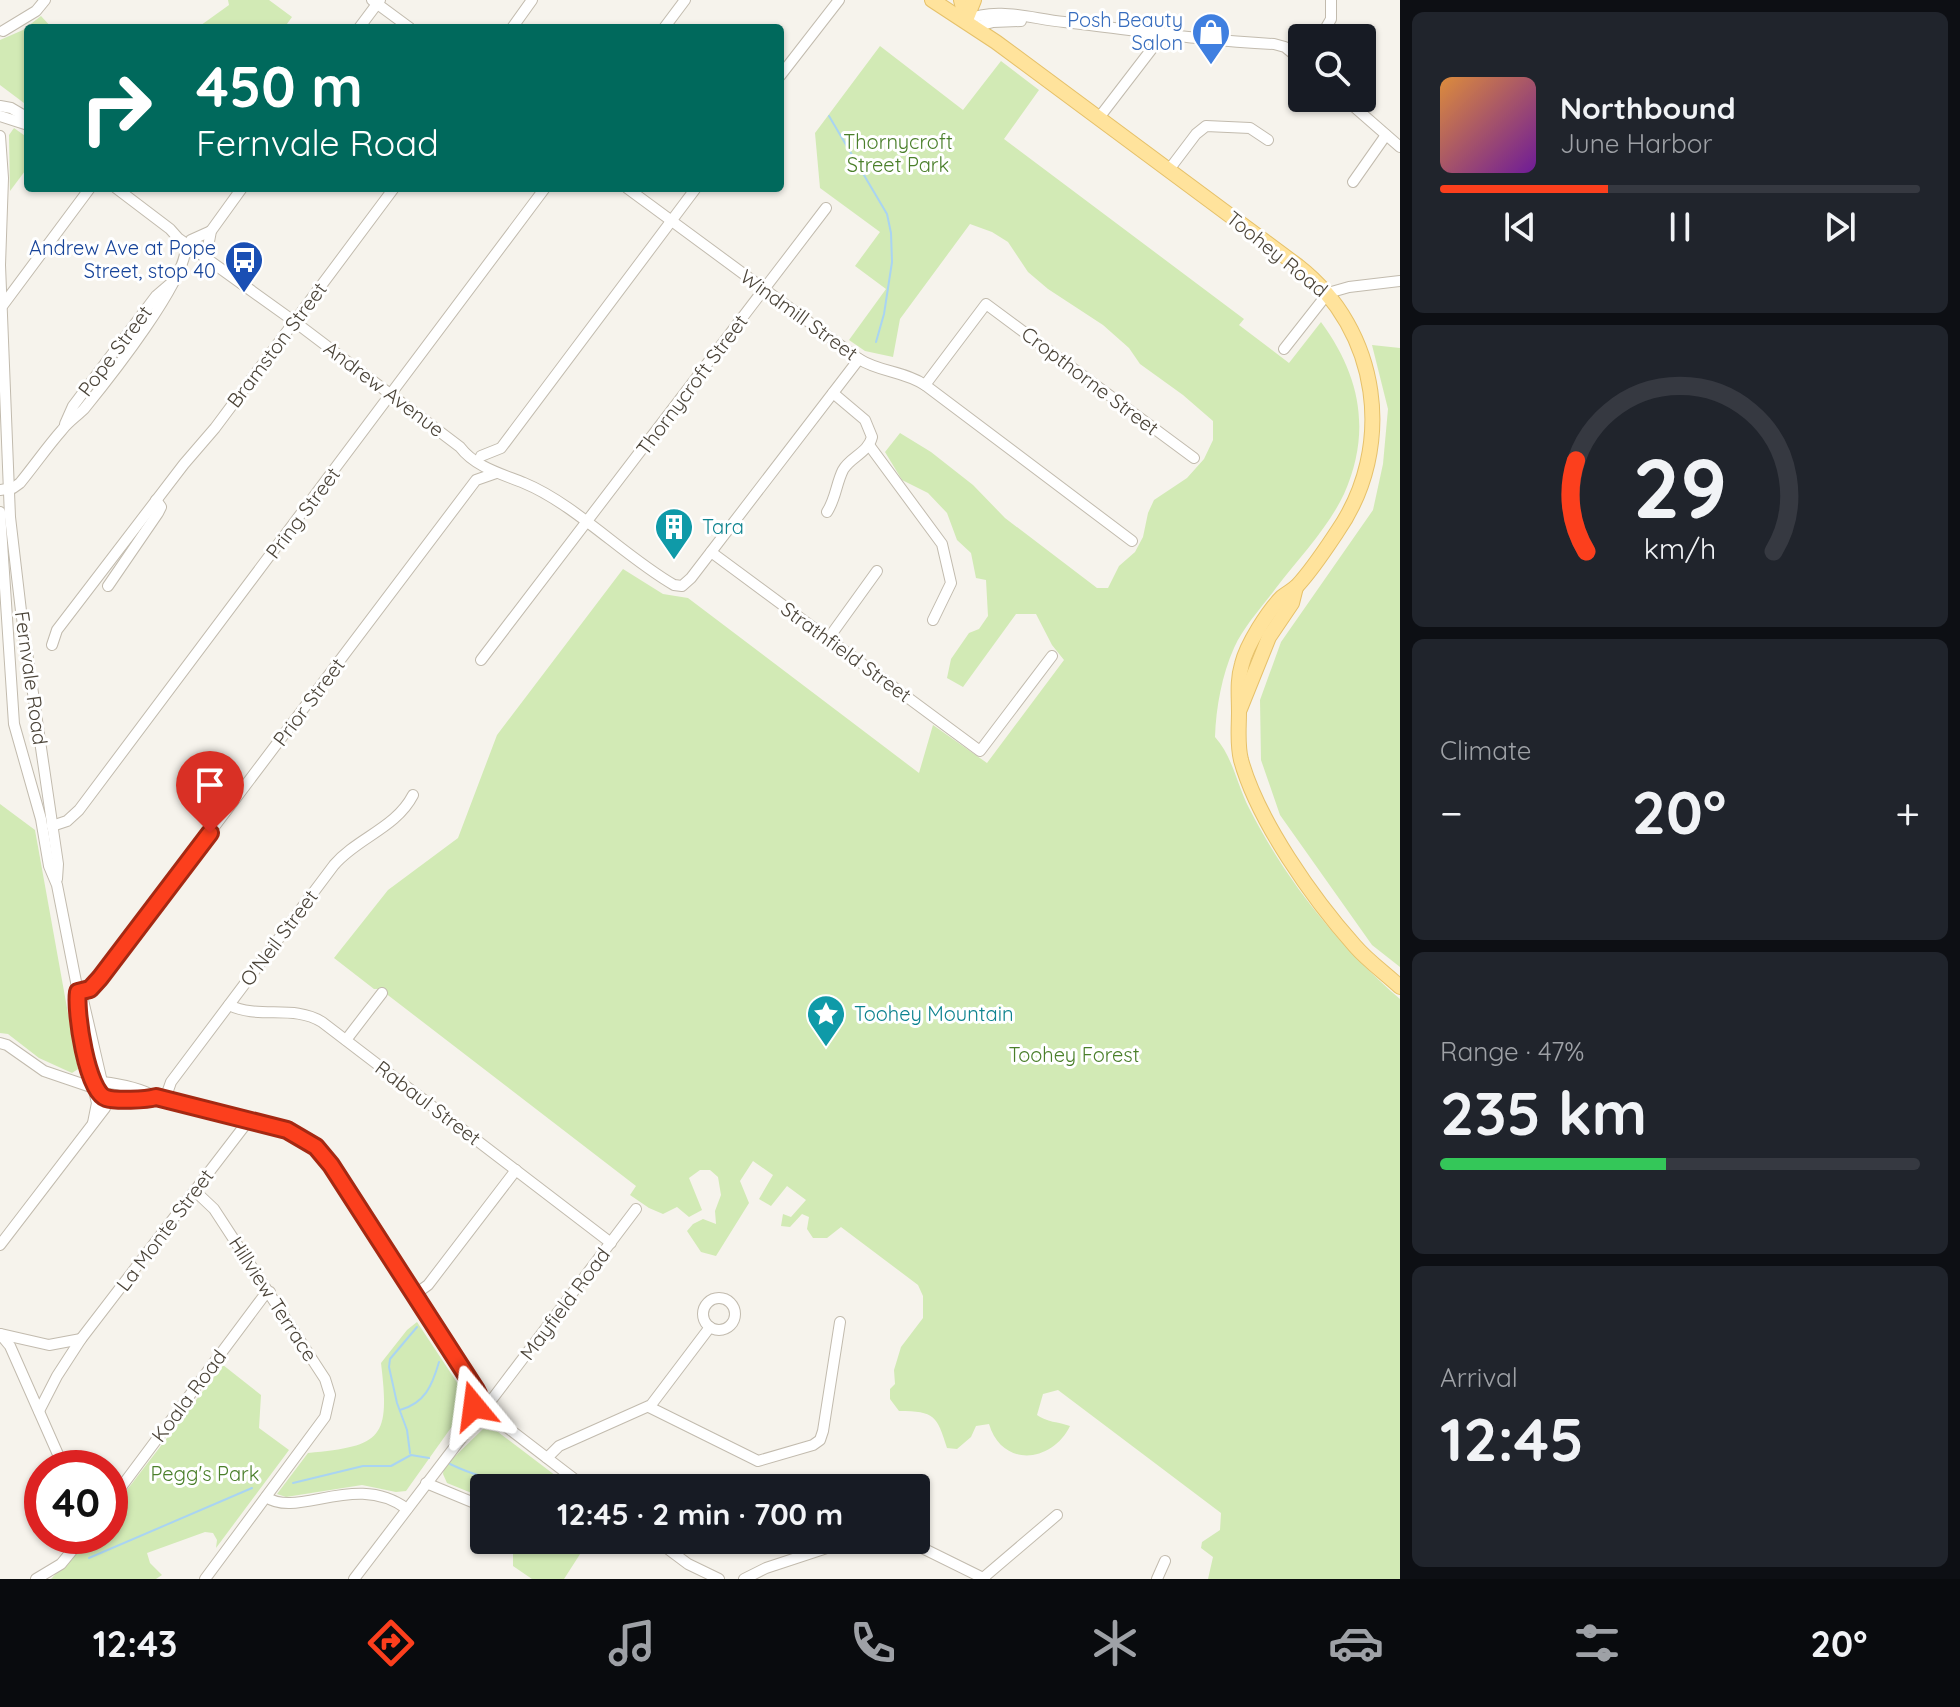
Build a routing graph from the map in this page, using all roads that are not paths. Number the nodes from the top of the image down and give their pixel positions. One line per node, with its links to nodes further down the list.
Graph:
1 (45, 0): 17 (street)
2 (532, 0): 14 (street)
3 (685, 0): 15 (street)
4 (839, 0): 20 (street)
5 (932, 0): 11 (main road, Toohey Road)
6 (947, 0): 11 (main road, Toohey Road)
7 (961, 0): 11 (main road)
8 (974, 0): 11 (main road)
9 (1331, 0): 16 (street)
10 (377, 1): 12 (street); 13 (street)
11 (969, 22): 18 (street); 25 (main road, Toohey Road)
12 (362, 24)
13 (405, 24)
14 (515, 24)
15 (667, 24)
16 (1328, 24)
17 (3, 31)
18 (1164, 33): 19 (street); 25 (street)
19 (1288, 49)
20 (784, 71)
21 (0, 106): 24 (street)
22 (1360, 112): 27 (street)
23 (0, 116): 26 (street)
24 (24, 116)
25 (1098, 119): 31 (main road, Toohey Road)
26 (24, 124)
27 (1386, 135): 30 (street); 32 (street)
28 (0, 136): 49 (street, Fernvale Road)
29 (1268, 140): 31 (street)
30 (1400, 147)
31 (1168, 171): 48 (main road, Toohey Road)
32 (1353, 182)
33 (87, 192): 49 (street)
34 (121, 192): 43 (street, Andrew Avenue)
35 (239, 192): 42 (street)
36 (391, 192): 50 (street, Bramston Street)
37 (542, 192): 55 (street, Pring Street)
38 (632, 192): 41 (street, Windmill Street)
39 (693, 192): 41 (street)
40 (826, 208): 47 (street, Thornycroft Street)
41 (672, 221): 47 (street, Windmill Street); 57 (street)
42 (211, 231): 43 (street); 44 (street)
43 (188, 242): 44 (street, Andrew Avenue); 45 (street)
44 (205, 255): 45 (street); 50 (street, Andrew Avenue)
45 (184, 266): 62 (street, Pope Street)
46 (1400, 281): 48 (street)
47 (764, 289): 52 (street, Windmill Street); 66 (street, Thornycroft Street)
48 (1328, 293): 51 (street); 79 (main road, Toohey Road)
49 (2, 305): 62 (street, Fernvale Road)
50 (295, 322): 55 (street, Andrew Avenue); 63 (street, Bramston Street)
51 (1284, 349)
52 (859, 359): 53 (street, Windmill Street); 54 (street)
53 (925, 385): 58 (street, Cropthorne Street); 67 (street, Windmill Street)
54 (833, 393): 56 (street); 68 (street)
55 (392, 395): 59 (street, Andrew Avenue); 77 (street, Pring Street)
56 (869, 445): 65 (street); 71 (street)
57 (501, 448): 59 (street); 60 (street)
58 (1194, 458)
59 (478, 459): 60 (street, Andrew Avenue); 61 (street)
60 (498, 470): 61 (street); 66 (street, Andrew Avenue)
61 (476, 480): 80 (street, Prior Street)
62 (5, 489): 77 (street, Fernvale Road)
63 (156, 500): 70 (street, Bramston Street); 73 (street, Bramston Street)
64 (0, 512): 78 (street, Fernvale Road)
65 (827, 512)
66 (586, 523): 68 (street, Andrew Avenue); 75 (street, Thornycroft Street)
67 (1132, 541)
68 (711, 552): 72 (street, Strathfield Street)
69 (877, 571): 72 (street)
70 (108, 586)
71 (933, 620)
72 (828, 639): 74 (street, Strathfield Street)
73 (52, 645)
74 (1052, 656)
75 (481, 660)
76 (413, 795): 82 (street, O'Neil Street)
77 (52, 826): 78 (street, Fernvale Road)
78 (57, 885): 80 (street, Fernvale Road)
79 (1400, 987)
80 (78, 992): 85 (street, Fernvale Road)
81 (382, 993): 83 (street)
82 (229, 1005): 83 (street, Rabaul Street); 87 (street, O'Neil Street)
83 (346, 1040): 90 (street, Rabaul Street)
84 (0, 1043): 85 (street)
85 (98, 1085): 86 (street); 87 (street); 89 (street, Fernvale Road)
86 (105, 1098): 87 (street); 89 (street)
87 (160, 1098): 88 (street)
88 (249, 1120): 91 (street, La Monte Street); 96 (street)
89 (93, 1123): 94 (street)
90 (516, 1170): 93 (street, Rabaul Street); 96 (street)
91 (195, 1191): 95 (street, Hillview Terrace); 100 (street, La Monte Street)
92 (636, 1209): 93 (street, Mayfield Road)
93 (611, 1243): 102 (street, Mayfield Road)
94 (0, 1245)
95 (270, 1292): 109 (street, Koala Road); 111 (street, Hillview Terrace)
96 (414, 1295): 101 (street)
97 (840, 1322): 103 (street)
98 (710, 1327): 103 (street)
99 (0, 1334): 100 (street); 104 (street)
100 (81, 1339): 104 (street, La Monte Street)
101 (479, 1396): 102 (street); 105 (street)
102 (493, 1398): 105 (street)
103 (649, 1407): 107 (street)
104 (39, 1411): 106 (street)
105 (485, 1415): 107 (street); 110 (street)
106 (56, 1450)
107 (547, 1458): 108 (street)
108 (565, 1474)
109 (128, 1478)
110 (426, 1483): 112 (street); 113 (street)
111 (266, 1497): 113 (street); 122 (street)
112 (470, 1501)
113 (407, 1509): 123 (street)
114 (1057, 1515): 120 (street)
115 (930, 1552): 120 (street)
116 (69, 1554): 121 (street)
117 (674, 1554): 124 (street)
118 (808, 1554): 125 (street)
119 (1165, 1561): 126 (street)
120 (984, 1578)
121 (36, 1579)
122 (205, 1579)
123 (354, 1579)
124 (719, 1579)
125 (744, 1579)
126 (1157, 1579)

